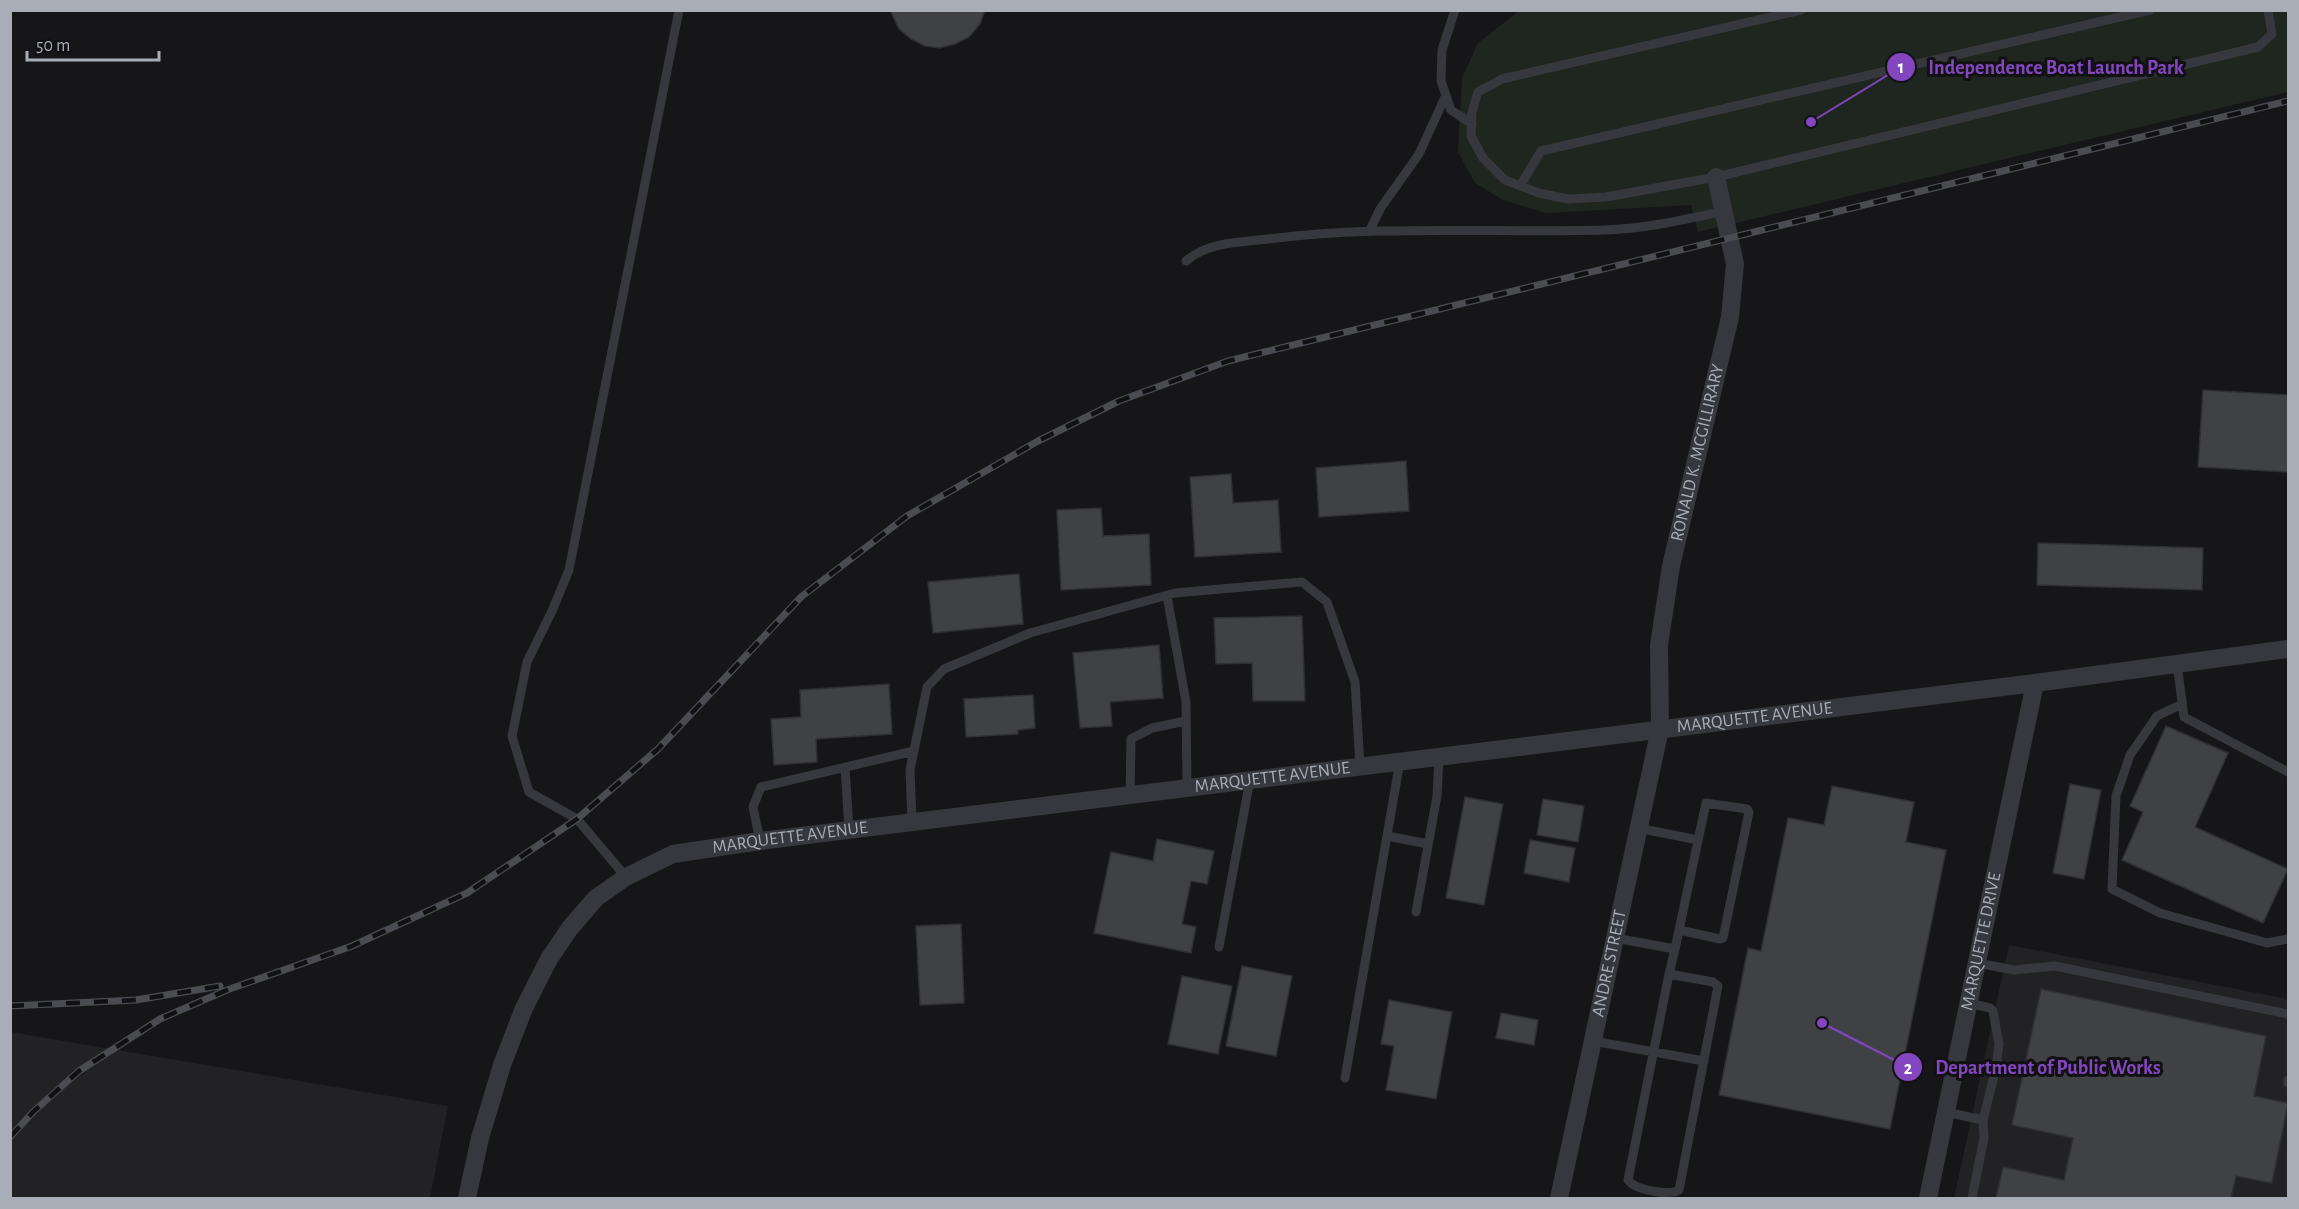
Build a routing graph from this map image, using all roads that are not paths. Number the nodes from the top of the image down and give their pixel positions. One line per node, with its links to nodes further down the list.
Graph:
1 (679, 10): 36 (lane)
2 (1455, 10): 6 (lane)
3 (1801, 10): 7 (lane)
4 (2150, 10): 9 (lane)
5 (2268, 10): 8 (lane)
6 (1446, 95): 7 (lane); 11 (lane)
7 (1472, 124): 9 (lane)
8 (1716, 177): 9 (lane); 10 (street, RONALD K. MCGILLIRARY)
9 (1520, 186)
10 (1724, 211): 11 (lane); 19 (street, RONALD K. MCGILLIRARY)
11 (1370, 230): 12 (lane)
12 (1186, 261)
13 (1167, 596): 18 (lane); 20 (lane); 23 (lane)
14 (2289, 649): 15 (street, MARQUETTE AVENUE)
15 (2176, 664): 16 (street, MARQUETTE AVENUE); 17 (lane)
16 (2035, 683): 19 (street, MARQUETTE AVENUE); 43 (street, MARQUETTE DRIVE)
17 (2182, 704): 25 (lane); 40 (lane)
18 (1186, 721): 27 (lane); 28 (lane)
19 (1660, 729): 21 (street, MARQUETTE AVENUE); 30 (street, ANDRE STREET)
20 (914, 751): 24 (lane); 29 (lane)
21 (1439, 756): 22 (street, MARQUETTE AVENUE); 35 (lane)
22 (1400, 761): 23 (street, MARQUETTE AVENUE); 32 (lane)
23 (1360, 766): 26 (street, MARQUETTE AVENUE)
24 (845, 767): 31 (lane); 34 (lane)
25 (2289, 772)
26 (1250, 780): 27 (street, MARQUETTE AVENUE); 41 (lane)
27 (1187, 788): 28 (street, MARQUETTE AVENUE)
28 (1130, 795): 29 (street, MARQUETTE AVENUE)
29 (912, 822): 31 (street, MARQUETTE AVENUE)
30 (1638, 828): 33 (lane); 39 (street, ANDRE STREET)
31 (849, 830): 34 (street, MARQUETTE AVENUE)
32 (1387, 836): 35 (lane); 50 (lane)
33 (1698, 840): 38 (lane); 38 (lane)
34 (760, 841): 36 (street, MARQUETTE AVENUE)
35 (1428, 844): 37 (lane)
36 (626, 877): 53 (street, MARQUETTE AVENUE)
37 (1416, 912)
38 (1679, 930): 42 (lane)
39 (1615, 938): 42 (lane); 47 (street, ANDRE STREET)
40 (2289, 939)
41 (1219, 947)
42 (1675, 949): 44 (lane)
43 (1977, 963): 45 (street, MARQUETTE DRIVE); 46 (lane)
44 (1669, 974): 48 (lane); 49 (lane)
45 (1969, 1003): 51 (street, MARQUETTE DRIVE); 52 (lane)
46 (2289, 1014)
47 (1593, 1041): 48 (lane); 54 (street, ANDRE STREET)
48 (1653, 1052): 49 (lane); 49 (lane)
49 (1704, 1061)
50 (1345, 1078)
51 (1946, 1112): 52 (lane); 55 (street, MARQUETTE DRIVE)
52 (1983, 1120): 56 (lane)
53 (467, 1198)
54 (1559, 1198)
55 (1928, 1198)
56 (1972, 1198)

